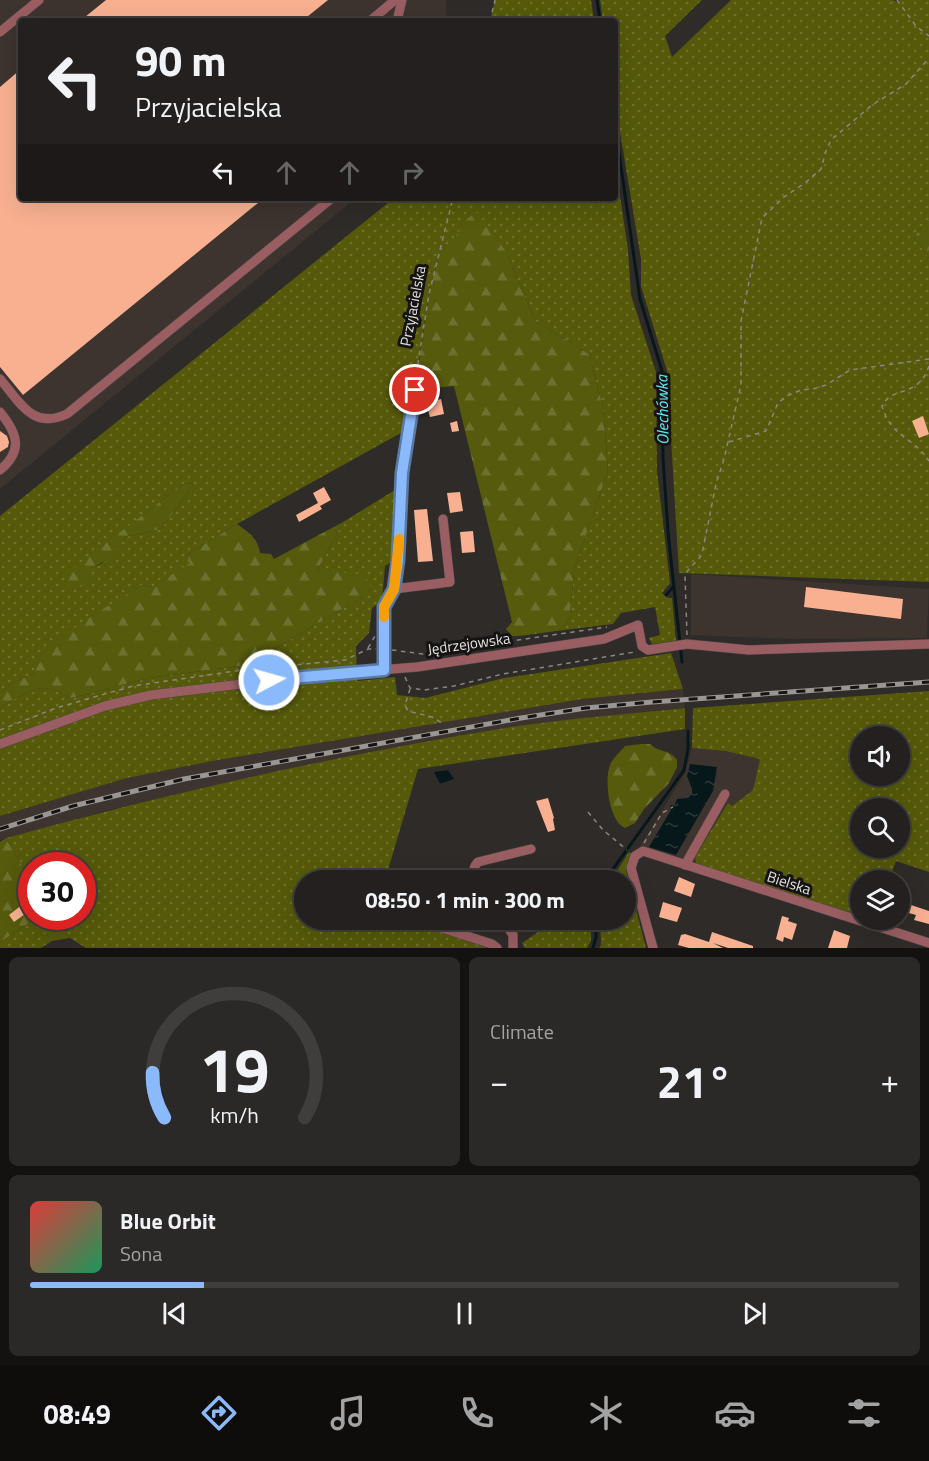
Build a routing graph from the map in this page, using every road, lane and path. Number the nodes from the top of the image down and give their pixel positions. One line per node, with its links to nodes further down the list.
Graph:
1 (39, 0): 9 (street)
2 (395, 0): 6 (street)
3 (402, 0): 7 (street)
4 (495, 0): 8 (path)
5 (897, 0): 10 (path)
6 (374, 18)
7 (398, 18)
8 (491, 18)
9 (0, 32)
10 (929, 36)
11 (929, 58): 19 (path)
12 (328, 201): 16 (street)
13 (452, 201): 17 (path, Przyjacielska)
14 (929, 359): 19 (path)
15 (929, 366): 20 (path)
16 (0, 379)
17 (415, 390): 23 (street)
18 (0, 412): 21 (street)
19 (728, 442): 24 (path)
20 (929, 461)
21 (0, 470)
22 (443, 519): 23 (street)
23 (394, 589): 28 (street)
24 (689, 644): 25 (street); 26 (street)
25 (929, 644)
26 (648, 650): 27 (street, Jędrzejowska); 29 (path)
27 (403, 669): 28 (street, Jędrzejowska); 29 (path)
28 (384, 670): 31 (street, Jędrzejowska)
29 (410, 688): 30 (path)
30 (442, 723)
31 (0, 744)
32 (725, 794): 38 (street)
33 (673, 807): 37 (path)
34 (588, 812): 35 (path)
35 (620, 845)
36 (531, 849): 39 (street)
37 (640, 852): 38 (street, Bielska); 45 (street)
38 (685, 865): 42 (street, Bielska)
39 (473, 870)
40 (448, 930): 43 (street)
41 (510, 930): 44 (street)
42 (929, 943)
43 (497, 948): 44 (street)
44 (513, 948)
45 (653, 948)

